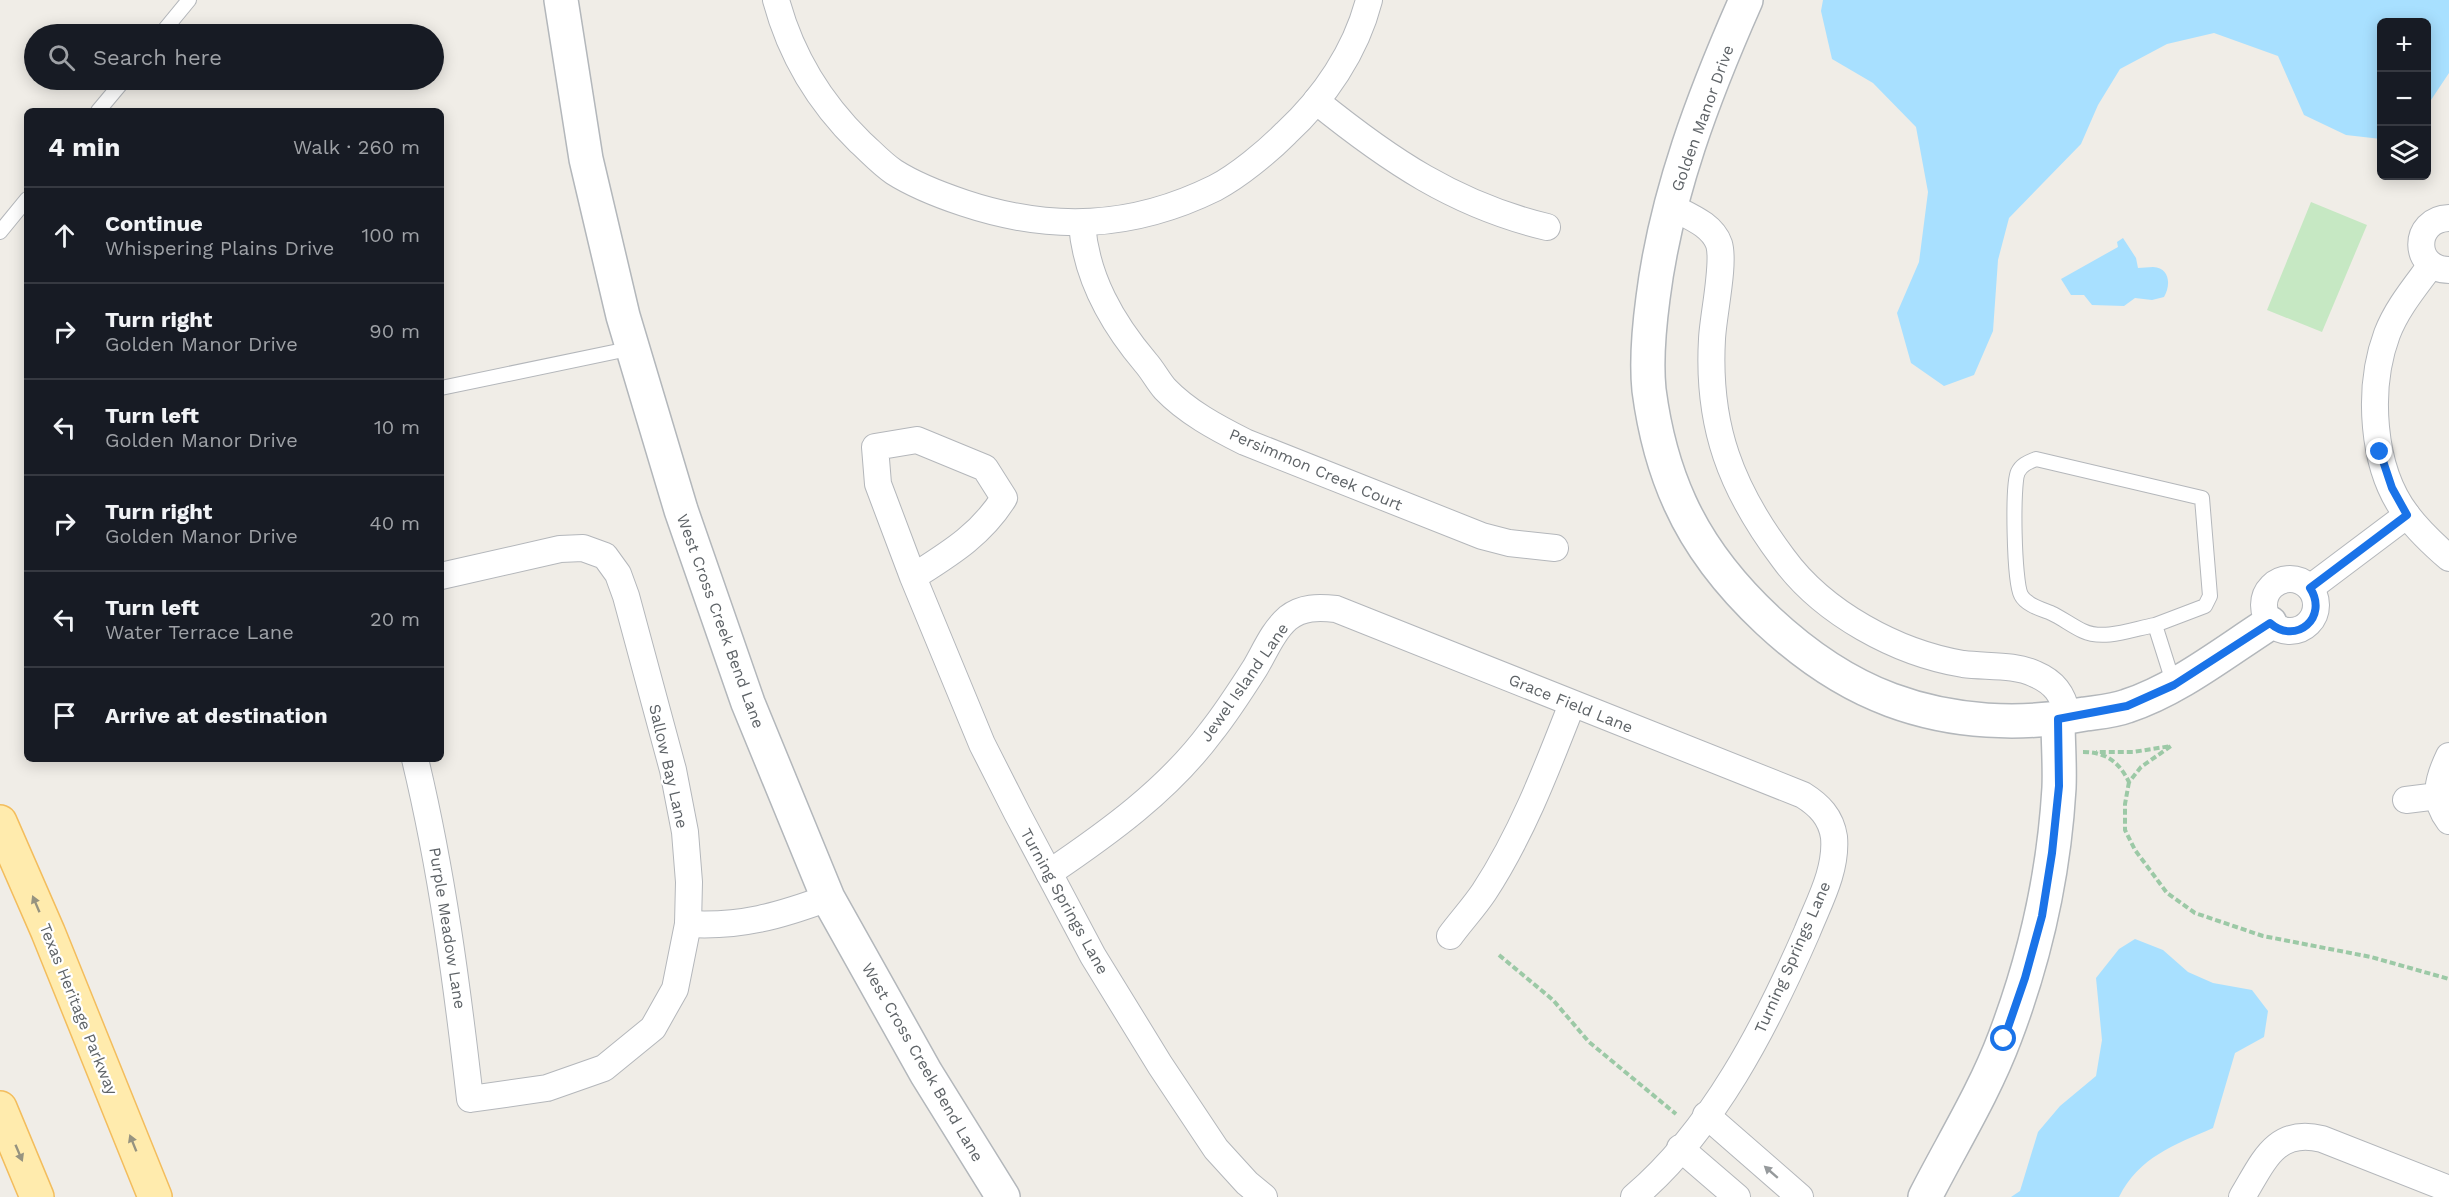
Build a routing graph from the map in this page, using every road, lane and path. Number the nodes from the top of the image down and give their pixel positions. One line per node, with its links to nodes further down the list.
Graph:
1 (189, 0): 6 (lane)
2 (561, 0): 17 (street, West Cross Creek Bend Lane)
3 (776, 0): 13 (street)
4 (1369, 0): 8 (street)
5 (1746, 0): 11 (street, Golden Manor Drive)
6 (169, 24)
7 (116, 90): 9 (lane)
8 (1316, 101): 13 (street); 14 (street)
9 (101, 108)
10 (24, 203): 15 (lane)
11 (1670, 206): 30 (street); 30 (street, Golden Manor Drive)
12 (2449, 218): 16 (street)
13 (1082, 224): 20 (street, Persimmon Creek Court)
14 (1547, 227)
15 (0, 232)
16 (2440, 267): 19 (street)
17 (633, 348): 18 (lane); 42 (street, West Cross Creek Bend Lane)
18 (444, 387)
19 (2407, 515): 21 (street); 24 (street)
20 (1555, 548)
21 (2449, 558)
22 (444, 575): 43 (street, Sallow Bay Lane)
23 (913, 577): 23 (street, Turning Springs Lane); 41 (street, Turning Springs Lane)
24 (2310, 588): 26 (street); 26 (street)
25 (1303, 609): 29 (street, Grace Field Lane); 41 (street, Jewel Island Lane)
26 (2270, 623): 28 (street, Golden Manor Drive)
27 (2155, 625): 27 (lane); 28 (lane)
28 (2174, 685): 30 (street, Golden Manor Drive)
29 (1572, 704): 38 (street, Grace Field Lane); 44 (street)
30 (2058, 719): 31 (street)
31 (2058, 752): 32 (path); 52 (street)
32 (2096, 752): 35 (path); 35 (path)
33 (2449, 756): 36 (street)
34 (417, 762): 47 (street, Purple Meadow Lane)
35 (2129, 782): 46 (path)
36 (2438, 796): 37 (street); 39 (street)
37 (2406, 800)
38 (1829, 819): 50 (street, Turning Springs Lane)
39 (2449, 821)
40 (0, 822): 55 (main road, Texas Heritage Parkway, one-way to 40)
41 (1049, 873): 57 (street, Turning Springs Lane)
42 (828, 897): 43 (street); 56 (street, West Cross Creek Bend Lane)
43 (688, 924): 47 (street, Sallow Bay Lane)
44 (1450, 936)
45 (1499, 955): 49 (path)
46 (2449, 980)
47 (470, 1100)
48 (0, 1108): 54 (main road, one-way to 54)
49 (1676, 1114)
50 (1706, 1115): 51 (street, Turning Springs Lane); 60 (street, one-way to 50)
51 (1680, 1148): 58 (street, Turning Springs Lane); 59 (street)
52 (1941, 1166): 61 (street); 62 (street)
53 (2449, 1189): 63 (street)
54 (37, 1197)
55 (155, 1197)
56 (1003, 1197)
57 (1264, 1197)
58 (1634, 1197)
59 (1737, 1197)
60 (1800, 1197)
61 (1901, 1197)
62 (1925, 1197)
63 (2242, 1197)

